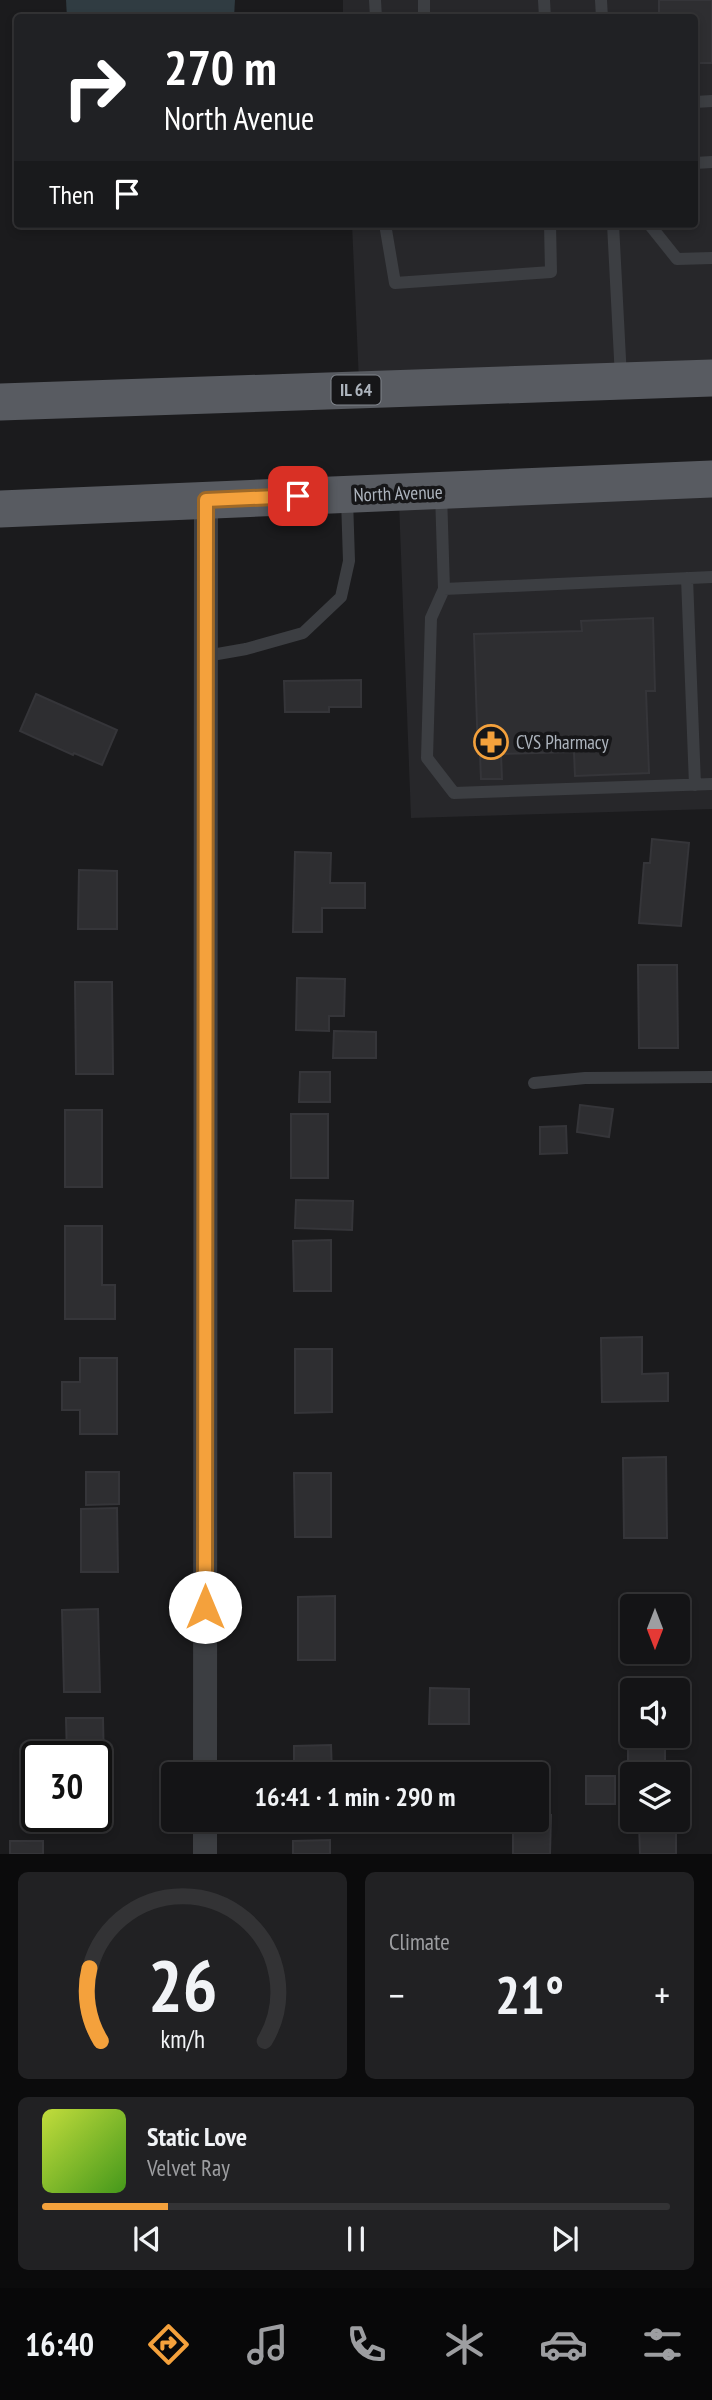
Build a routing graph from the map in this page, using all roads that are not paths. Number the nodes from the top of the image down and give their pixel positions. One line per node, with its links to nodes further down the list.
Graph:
1 (386, 228): 2 (lane)
2 (550, 228)
3 (613, 228): 7 (lane)
4 (652, 228): 5 (lane)
5 (712, 258)
6 (712, 378): 7 (main road, IL 64)
7 (621, 382): 8 (main road, IL 64)
8 (0, 402)
9 (705, 483): 10 (main road, North Avenue)
10 (441, 491): 11 (main road, North Avenue); 16 (lane)
11 (347, 495): 12 (main road, North Avenue); 17 (lane)
12 (206, 500): 13 (main road, North Avenue); 17 (street)
13 (0, 509)
14 (712, 577): 15 (lane)
15 (687, 578): 16 (lane); 19 (lane)
16 (444, 589): 19 (lane)
17 (206, 656): 22 (street)
18 (712, 784): 19 (lane)
19 (695, 785)
20 (712, 1077): 21 (lane)
21 (534, 1083)
22 (205, 1762)
23 (205, 1832): 24 (street)
24 (205, 1854)

